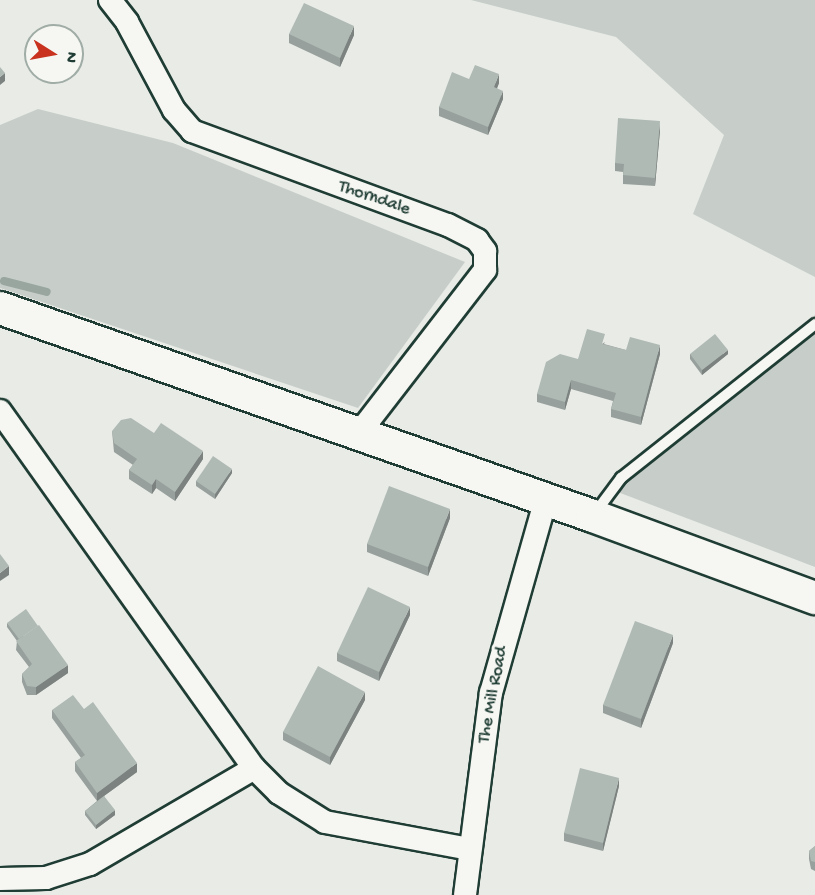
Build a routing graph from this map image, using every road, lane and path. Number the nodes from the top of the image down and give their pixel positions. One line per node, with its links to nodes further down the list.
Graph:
1 (110, 0): 5 (street, Thorndale)
2 (0, 308): 5 (street)
3 (815, 324): 7 (lane)
4 (0, 411): 9 (street)
5 (359, 433): 6 (street)
6 (546, 499): 7 (street); 10 (street, The Mill Road)
7 (593, 516): 8 (street)
8 (815, 598)
9 (254, 768): 10 (street); 11 (street)
10 (469, 849): 12 (street, The Mill Road)
11 (0, 879)
12 (465, 895)

